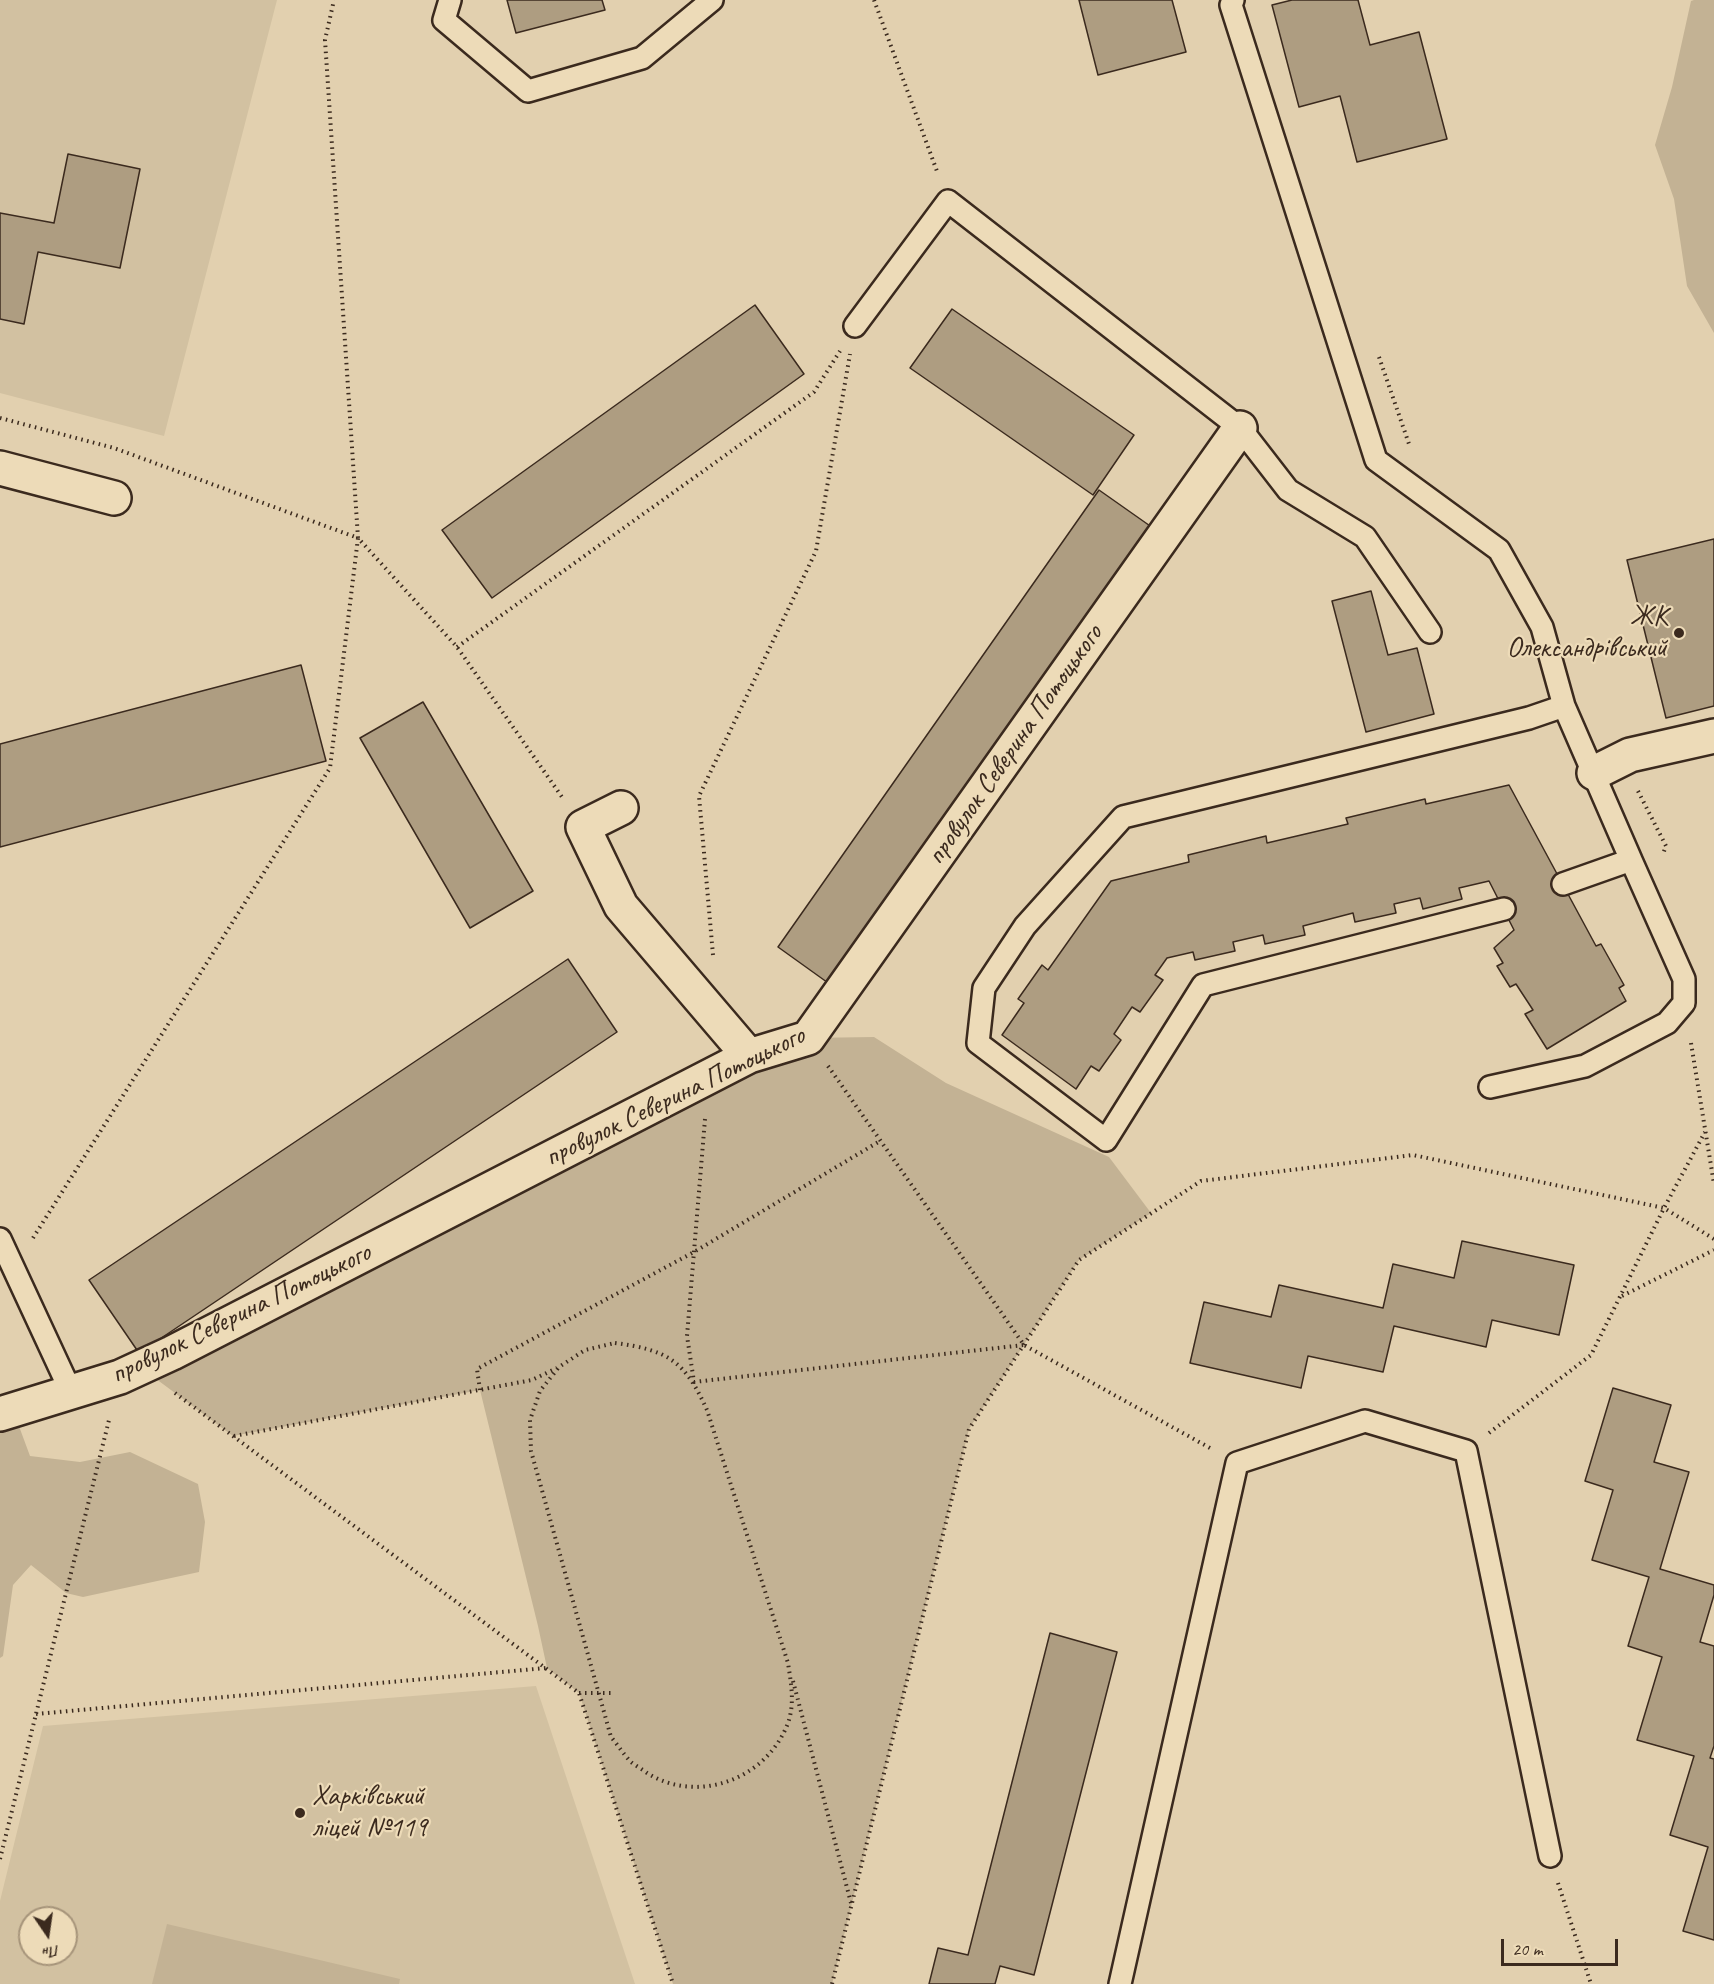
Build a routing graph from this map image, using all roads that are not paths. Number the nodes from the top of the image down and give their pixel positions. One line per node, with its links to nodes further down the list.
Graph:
1 (450, 0): 2 (lane)
2 (712, 0)
3 (1233, 0): 9 (lane)
4 (855, 326): 5 (lane)
5 (1240, 428): 8 (lane); 16 (street, провулок Северина Потоцького)
6 (0, 468): 7 (street)
7 (114, 498)
8 (1430, 632)
9 (1564, 706): 11 (lane); 15 (lane)
10 (1714, 736): 11 (street)
11 (1594, 773): 13 (lane)
12 (621, 808): 16 (street)
13 (1631, 860): 14 (lane); 17 (lane)
14 (1563, 884)
15 (1504, 909)
16 (749, 1056): 19 (street, провулок Северина Потоцького)
17 (1490, 1087)
18 (0, 1239): 19 (lane)
19 (71, 1392): 20 (street, провулок Северина Потоцького)
20 (0, 1414)
21 (1550, 1856): 22 (lane)
22 (1120, 1984)

